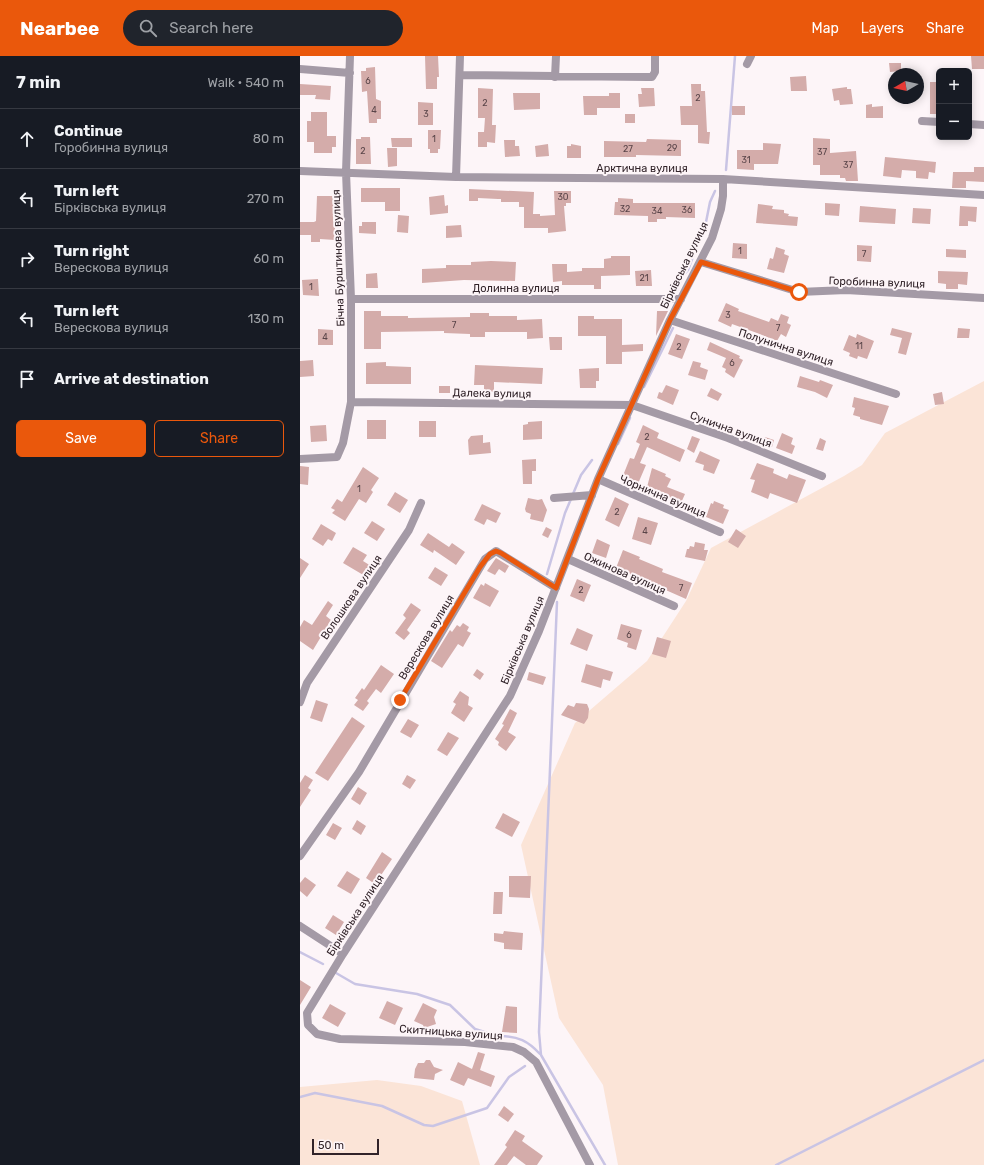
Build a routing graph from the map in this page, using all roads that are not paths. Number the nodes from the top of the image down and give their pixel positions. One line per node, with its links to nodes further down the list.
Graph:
1 (350, 56): 8 (street, Бічна Бурштинова вулиця)
2 (460, 56): 9 (street)
3 (556, 56): 10 (street)
4 (655, 56): 10 (street)
5 (751, 56): 6 (street)
6 (747, 64)
7 (300, 69): 8 (street)
8 (350, 73): 16 (street, Бічна Бурштинова вулиця)
9 (460, 75): 10 (street); 17 (street)
10 (555, 77)
11 (922, 121): 12 (street)
12 (936, 122)
13 (972, 124): 14 (street)
14 (984, 125)
15 (300, 171): 16 (street, Арктична вулиця)
16 (346, 172): 17 (street, Арктична вулиця); 22 (street, Бічна Бурштинова вулиця)
17 (456, 177): 18 (street, Арктична вулиця)
18 (723, 179): 19 (street, Арктична вулиця); 20 (street, Бірківська вулиця)
19 (984, 195)
20 (701, 262): 21 (street, Горобинна вулиця); 23 (street, Бірківська вулиця)
21 (984, 298)
22 (351, 299): 23 (street, Долинна вулиця); 26 (street, Бічна Бурштинова вулиця)
23 (681, 299): 24 (street, Бірківська вулиця)
24 (670, 320): 25 (street, Полунична вулиця); 27 (street, Бірківська вулиця)
25 (896, 394)
26 (351, 402): 27 (street, Далека вулиця); 28 (street, Бічна Бурштинова вулиця)
27 (632, 405): 29 (street, Сунична вулиця); 30 (street, Бірківська вулиця)
28 (300, 459)
29 (822, 476)
30 (598, 479): 31 (street, Бірківська вулиця); 34 (street, Чорнична вулиця)
31 (592, 495): 32 (street); 35 (street, Бірківська вулиця)
32 (554, 498)
33 (421, 503): 38 (street, Волошкова вулиця)
34 (720, 532)
35 (568, 559): 36 (street, Бірківська вулиця); 37 (street, Ожинова вулиця)
36 (556, 588): 39 (street, Верескова вулиця); 41 (street, Бірківська вулиця)
37 (674, 606)
38 (300, 702)
39 (300, 856)
40 (300, 926): 41 (street)
41 (343, 954): 42 (street, Бірківська вулиця)
42 (307, 1013): 43 (street, Скитницька вулиця)
43 (590, 1165)

